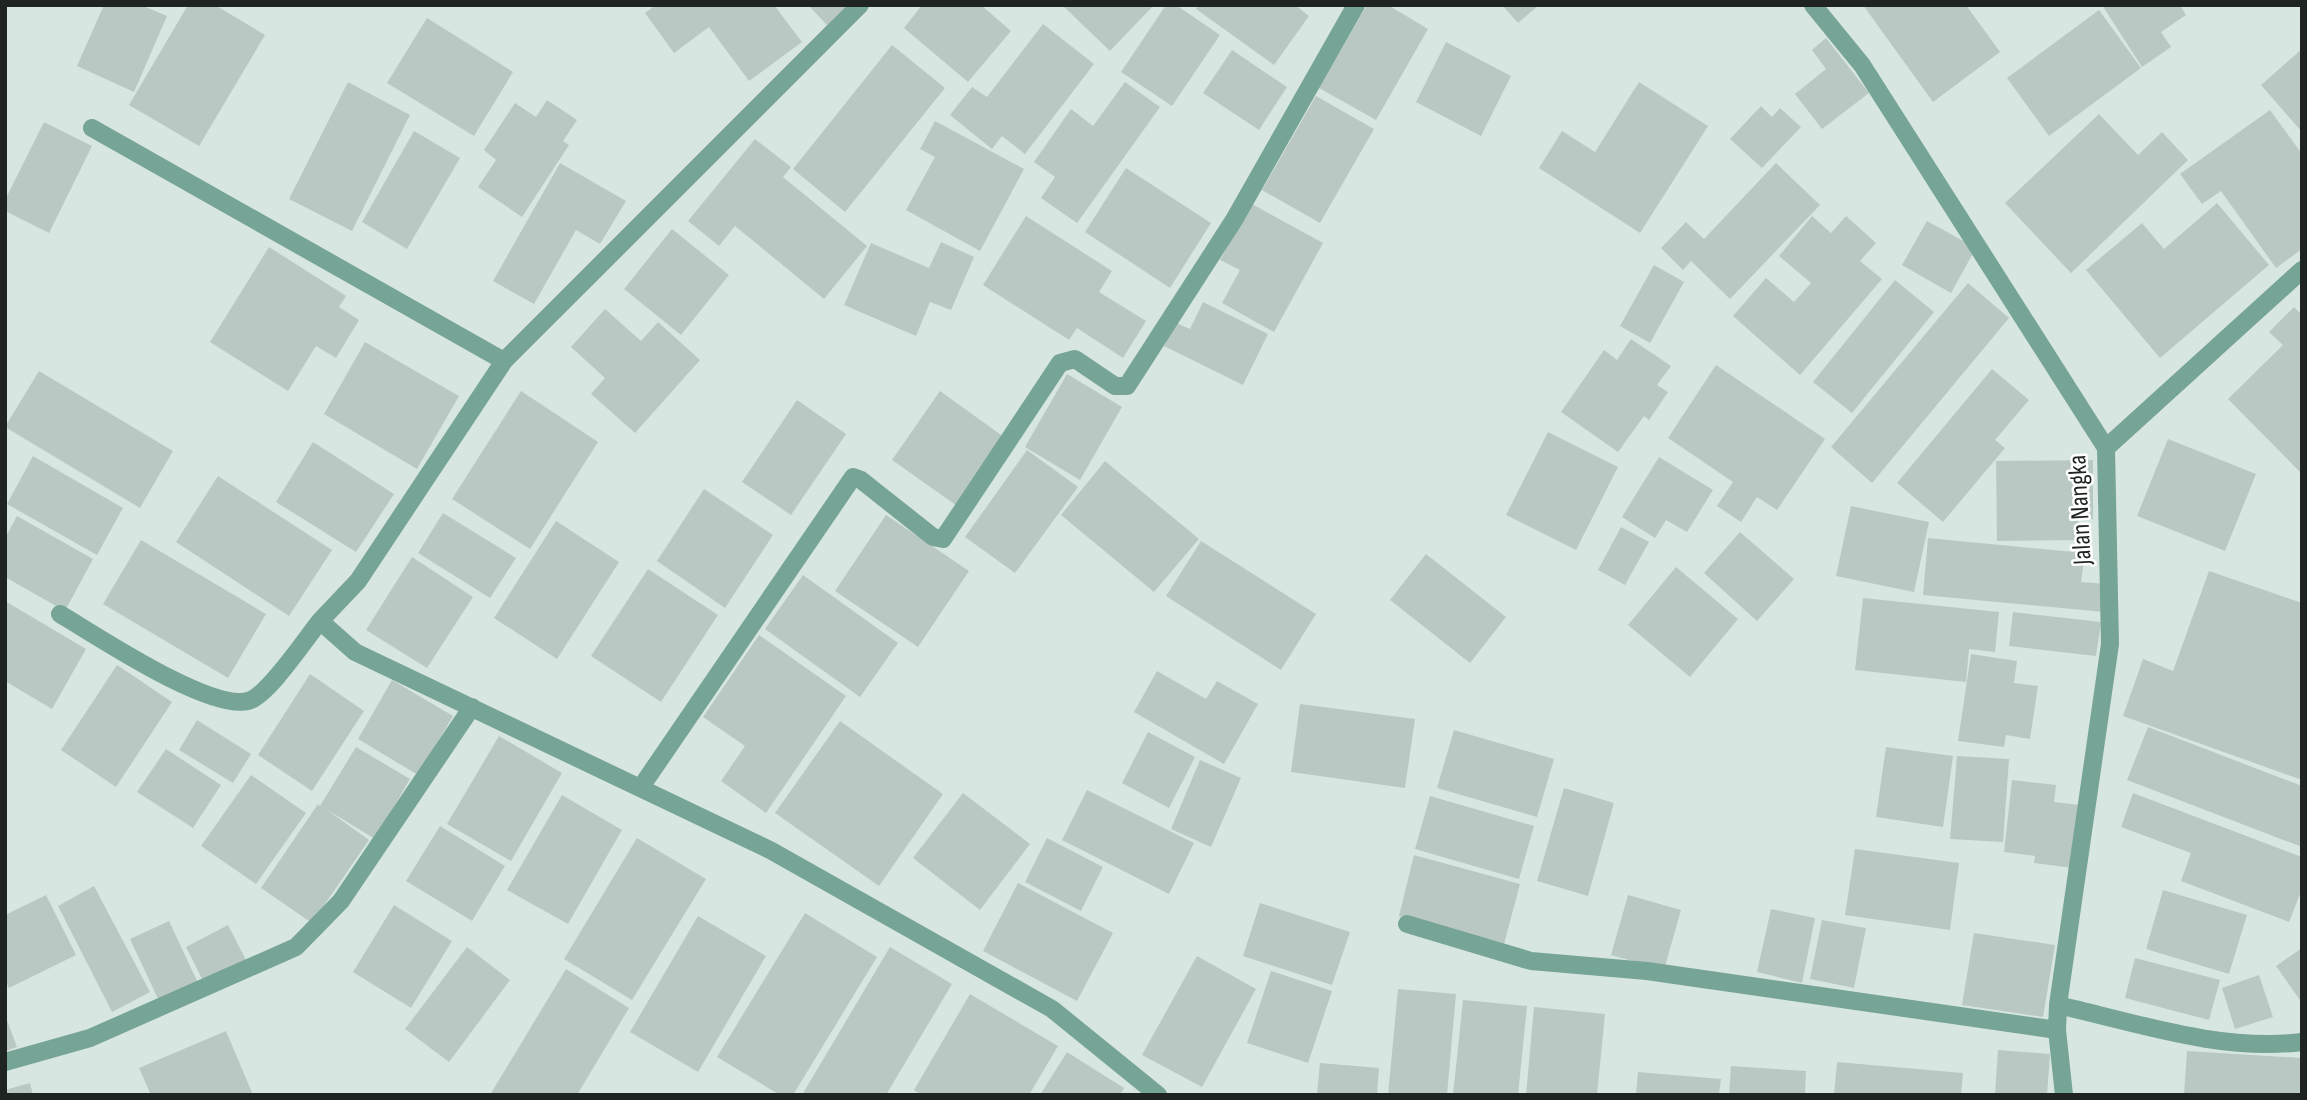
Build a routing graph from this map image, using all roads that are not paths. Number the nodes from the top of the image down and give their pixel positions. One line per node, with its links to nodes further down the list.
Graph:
1 (860, 5): 6 (street)
2 (1356, 5): 11 (street)
3 (1813, 5): 7 (street, Jalan Nangka)
4 (92, 128): 6 (street)
5 (2302, 270): 7 (street)
6 (504, 360): 9 (street)
7 (2106, 448): 13 (street, Jalan Nangka)
8 (60, 614): 9 (street)
9 (320, 621): 10 (street)
10 (472, 707): 11 (street); 16 (street)
11 (642, 787): 17 (street)
12 (1407, 924): 14 (street)
13 (2058, 1005): 14 (street, Jalan Nangka); 15 (street)
14 (2057, 1030): 18 (street, Jalan Nangka)
15 (2302, 1042)
16 (5, 1062)
17 (1158, 1095)
18 (2064, 1095)

